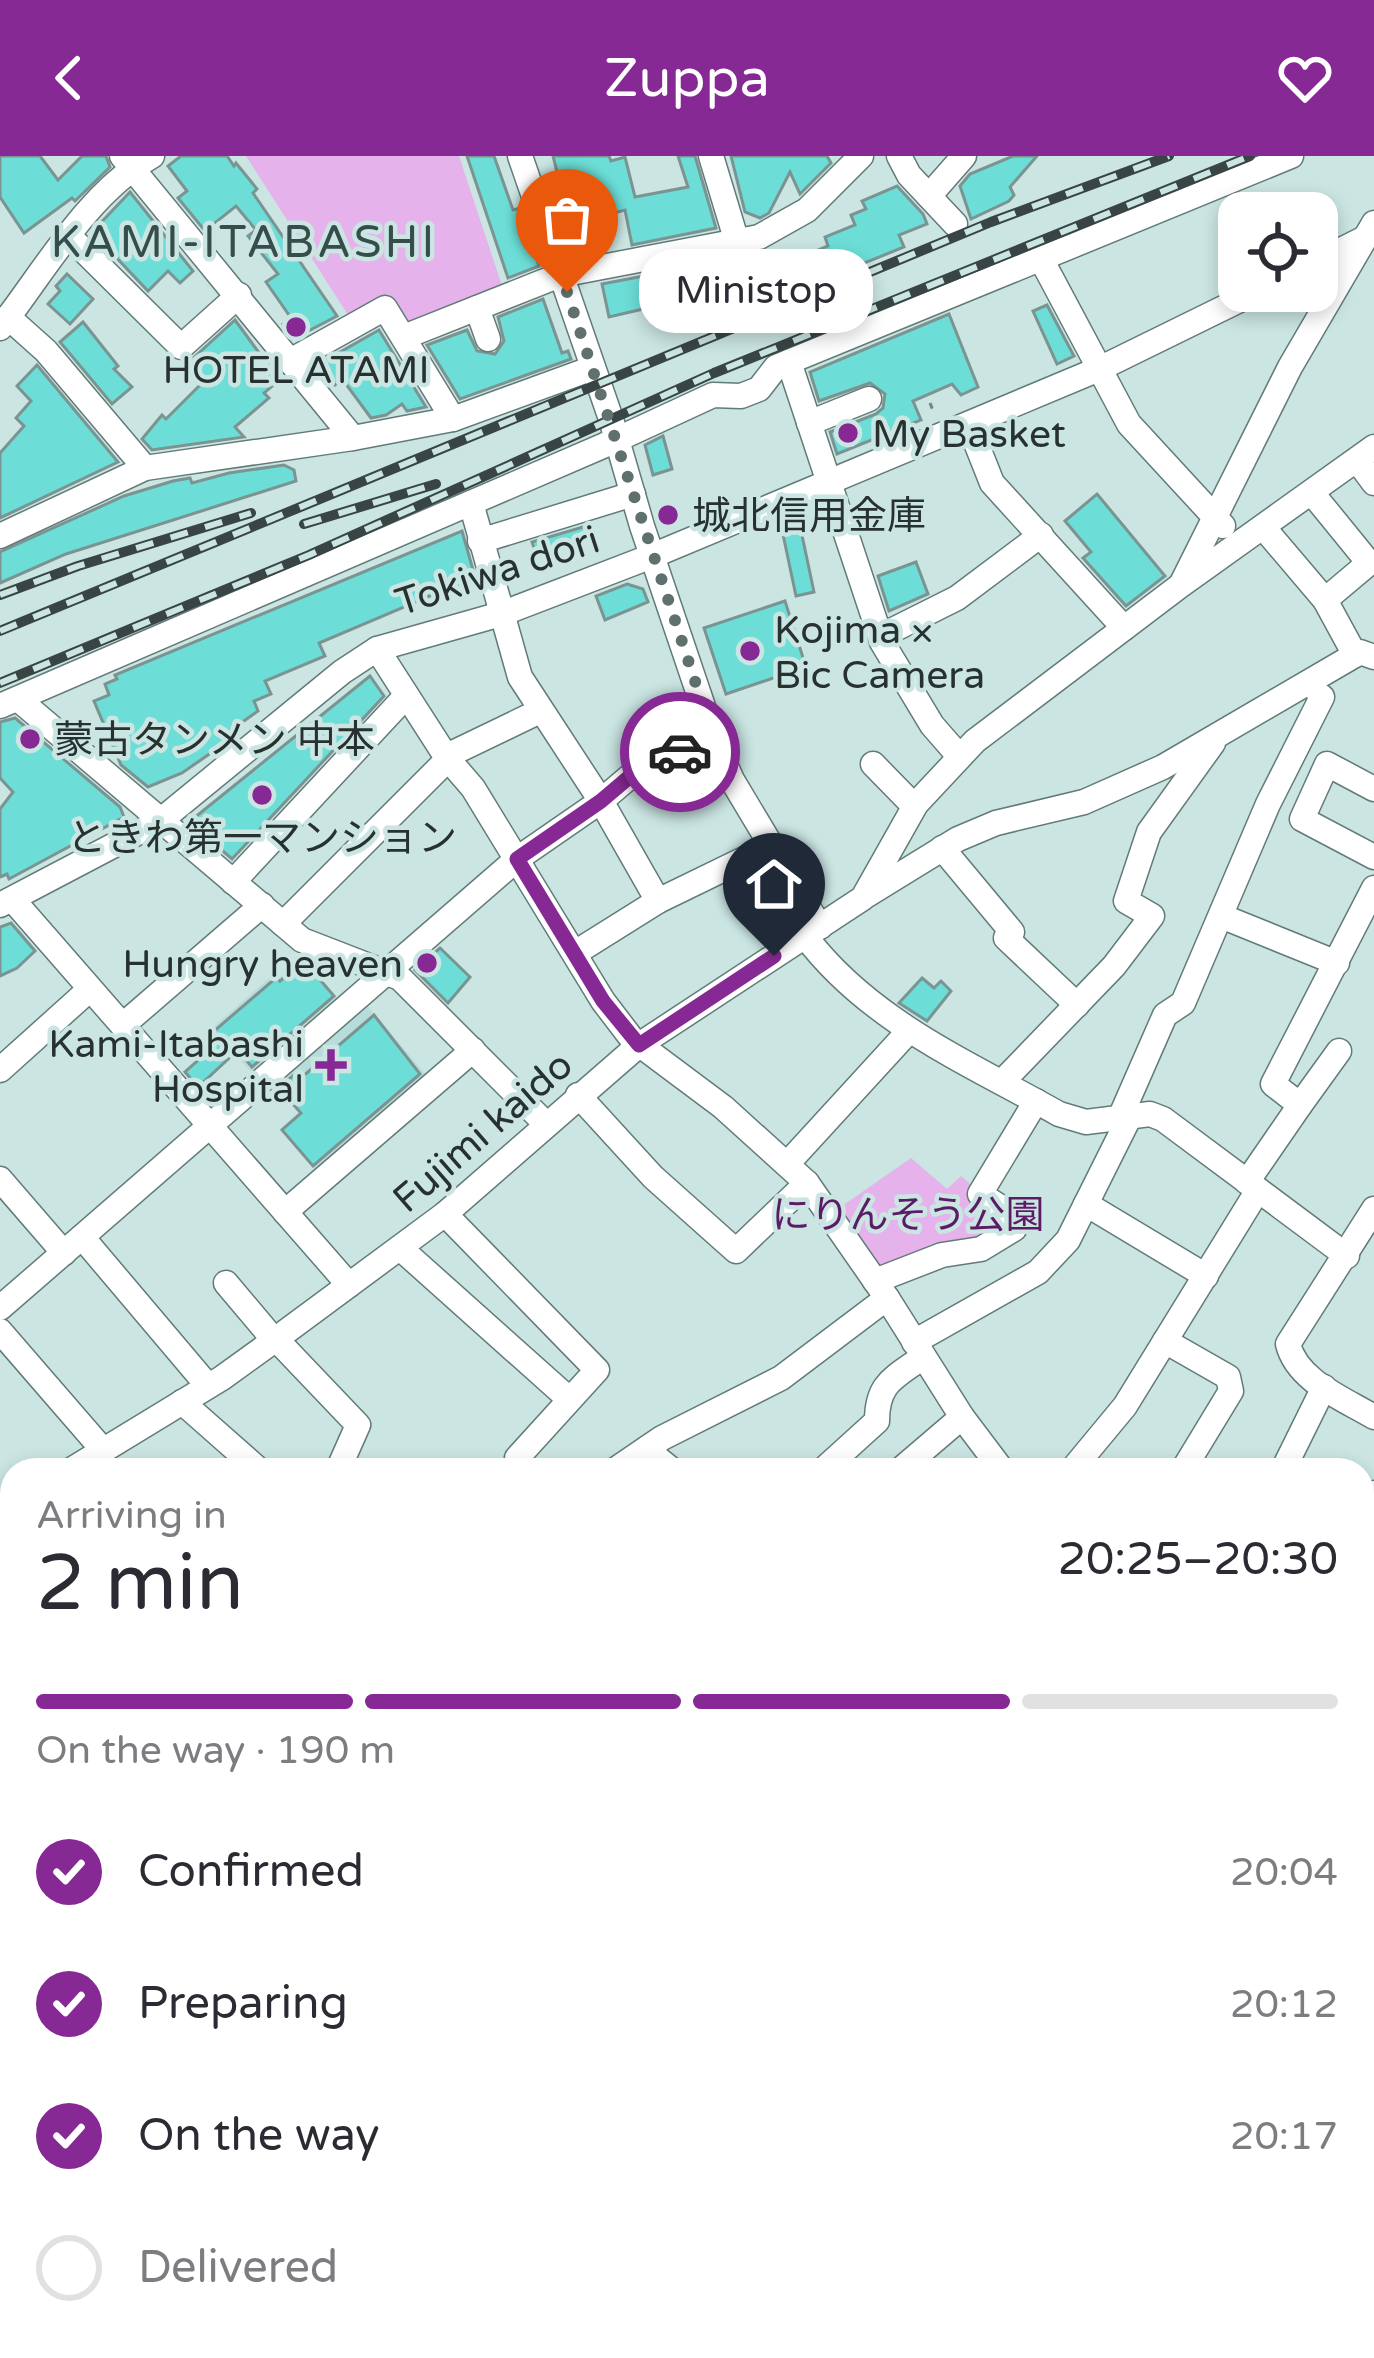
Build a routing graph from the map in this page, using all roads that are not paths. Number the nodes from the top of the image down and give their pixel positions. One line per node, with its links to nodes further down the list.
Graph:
1 (711, 156): 12 (street)
2 (861, 156): 12 (street)
3 (898, 156): 8 (street)
4 (964, 156): 8 (street)
5 (1291, 156): 14 (street)
6 (523, 157): 15 (street)
7 (135, 160): 11 (street); 16 (street)
8 (929, 196): 9 (street)
9 (955, 224)
10 (1370, 232): 13 (street); 39 (street)
11 (68, 235): 16 (street); 19 (street)
12 (737, 242): 15 (street)
13 (1338, 250)
14 (1040, 257): 23 (street); 25 (street)
15 (560, 275): 17 (street); 24 (street)
16 (239, 295): 22 (street)
17 (477, 308): 20 (street); 21 (street)
18 (1218, 311): 25 (street, Tokiwa dori)
19 (4, 322): 33 (street)
20 (404, 337): 22 (street); 27 (street)
21 (488, 339)
22 (292, 361): 30 (street)
23 (789, 362): 28 (street); 31 (street)
24 (593, 368): 27 (street); 31 (street)
25 (1099, 369): 29 (street, Tokiwa dori); 39 (street)
26 (869, 399): 28 (street)
27 (453, 419): 30 (street)
28 (809, 423): 34 (street)
29 (969, 424): 34 (street, Tokiwa dori); 41 (street)
30 (353, 438): 33 (street)
31 (618, 440): 37 (street); 38 (street)
32 (1365, 454): 35 (street); 36 (street, Fujimi kaido)
33 (146, 468): 42 (street)
34 (829, 482): 45 (street, Tokiwa dori); 50 (street)
35 (1374, 483)
36 (1312, 493): 40 (street, Fujimi kaido); 47 (street)
37 (633, 494): 43 (street); 45 (street)
38 (471, 503): 43 (street); 55 (street)
39 (1215, 518): 44 (street); 46 (street)
40 (1263, 527): 44 (street, Fujimi kaido); 47 (street)
41 (1042, 535): 49 (street); 50 (street)
42 (0, 536)
43 (480, 541): 48 (street)
44 (1241, 544): 46 (street, Fujimi kaido)
45 (652, 556): 48 (street, Tokiwa dori); 58 (street)
46 (1181, 585): 49 (street, Fujimi kaido)
47 (1325, 600): 52 (street)
48 (500, 614): 51 (street, Tokiwa dori); 56 (street)
49 (1124, 628): 59 (street, Fujimi kaido)
50 (880, 636): 59 (street)
51 (377, 649): 54 (street); 65 (street, Tokiwa dori)
52 (1365, 656): 53 (street)
53 (1310, 688): 57 (street); 76 (street)
54 (406, 696): 60 (street); 70 (street)
55 (9, 702): 65 (street)
56 (540, 711): 60 (street); 63 (street)
57 (1219, 735): 67 (street); 83 (street)
58 (714, 739): 63 (street); 66 (street)
59 (959, 756): 64 (street, Fujimi kaido)
60 (447, 758): 69 (street); 77 (street)
61 (873, 764): 64 (street)
62 (1374, 789): 68 (street)
63 (601, 801): 69 (street); 73 (street)
64 (914, 806): 72 (street, Fujimi kaido)
65 (160, 820): 70 (street); 74 (street, Tokiwa dori)
66 (771, 845): 73 (street); 78 (street)
67 (942, 848): 72 (street); 83 (street)
68 (1374, 857)
69 (517, 859): 79 (street); 81 (street)
70 (233, 882): 75 (street)
71 (1374, 888): 80 (street)
72 (862, 898): 78 (street, Fujimi kaido)
73 (658, 901): 79 (street)
74 (6, 903): 82 (street)
75 (262, 905): 77 (street); 84 (street)
76 (1221, 916): 80 (street); 94 (street)
77 (283, 924): 81 (street)
78 (812, 931): 85 (street); 86 (street, Fujimi kaido)
79 (575, 953): 86 (street)
80 (1337, 963): 93 (street)
81 (384, 975): 87 (street); 96 (street)
82 (90, 989): 84 (street); 89 (street)
83 (1077, 1005): 90 (street)
84 (123, 1025): 96 (street)
85 (908, 1032): 90 (street); 97 (street)
86 (639, 1045): 91 (street, Fujimi kaido); 97 (street)
87 (473, 1050): 95 (street); 103 (street)
88 (1340, 1051): 93 (street)
89 (0, 1070)
90 (1002, 1082): 92 (street)
91 (578, 1095): 95 (street, Fujimi kaido); 99 (street)
92 (1036, 1101): 94 (street); 111 (street)
93 (1300, 1105): 100 (street)
94 (1124, 1119): 100 (street); 101 (street)
95 (546, 1124): 104 (street, Fujimi kaido)
96 (211, 1126): 103 (street); 105 (street)
97 (788, 1163): 99 (street)
98 (0, 1179): 105 (street)
99 (807, 1183): 111 (street)
100 (1252, 1186): 107 (street); 108 (street)
101 (1086, 1204): 108 (street); 116 (street)
102 (1374, 1209): 107 (street)
103 (285, 1212): 110 (street)
104 (446, 1214): 106 (street, Fujimi kaido); 119 (street)
105 (73, 1245): 112 (street); 117 (street)
106 (400, 1248): 110 (street, Fujimi kaido); 119 (street)
107 (1347, 1256): 118 (street)
108 (1206, 1276): 115 (street)
109 (226, 1282): 114 (street)
110 (349, 1286): 114 (street, Fujimi kaido)
111 (881, 1290): 116 (street); 123 (street)
112 (0, 1308)
113 (0, 1331): 124 (street)
114 (275, 1339): 117 (street, Fujimi kaido); 127 (street)
115 (1166, 1340): 134 (street); 135 (street)
116 (918, 1350): 121 (street); 131 (street)
117 (208, 1386): 120 (street, Fujimi kaido)
118 (1324, 1387): 122 (street); 136 (street)
119 (569, 1399): 128 (street)
120 (182, 1402): 124 (street, Fujimi kaido); 126 (street)
121 (962, 1417): 132 (street); 133 (street)
122 (1374, 1417)
123 (646, 1449): 129 (street); 130 (street)
124 (103, 1450): 125 (street, Fujimi kaido)
125 (90, 1458)
126 (245, 1458)
127 (343, 1458)
128 (517, 1458)
129 (632, 1458)
130 (657, 1458)
131 (836, 1458)
132 (915, 1458)
133 (993, 1458)
134 (1082, 1458)
135 (1190, 1458)
136 (1289, 1458)

